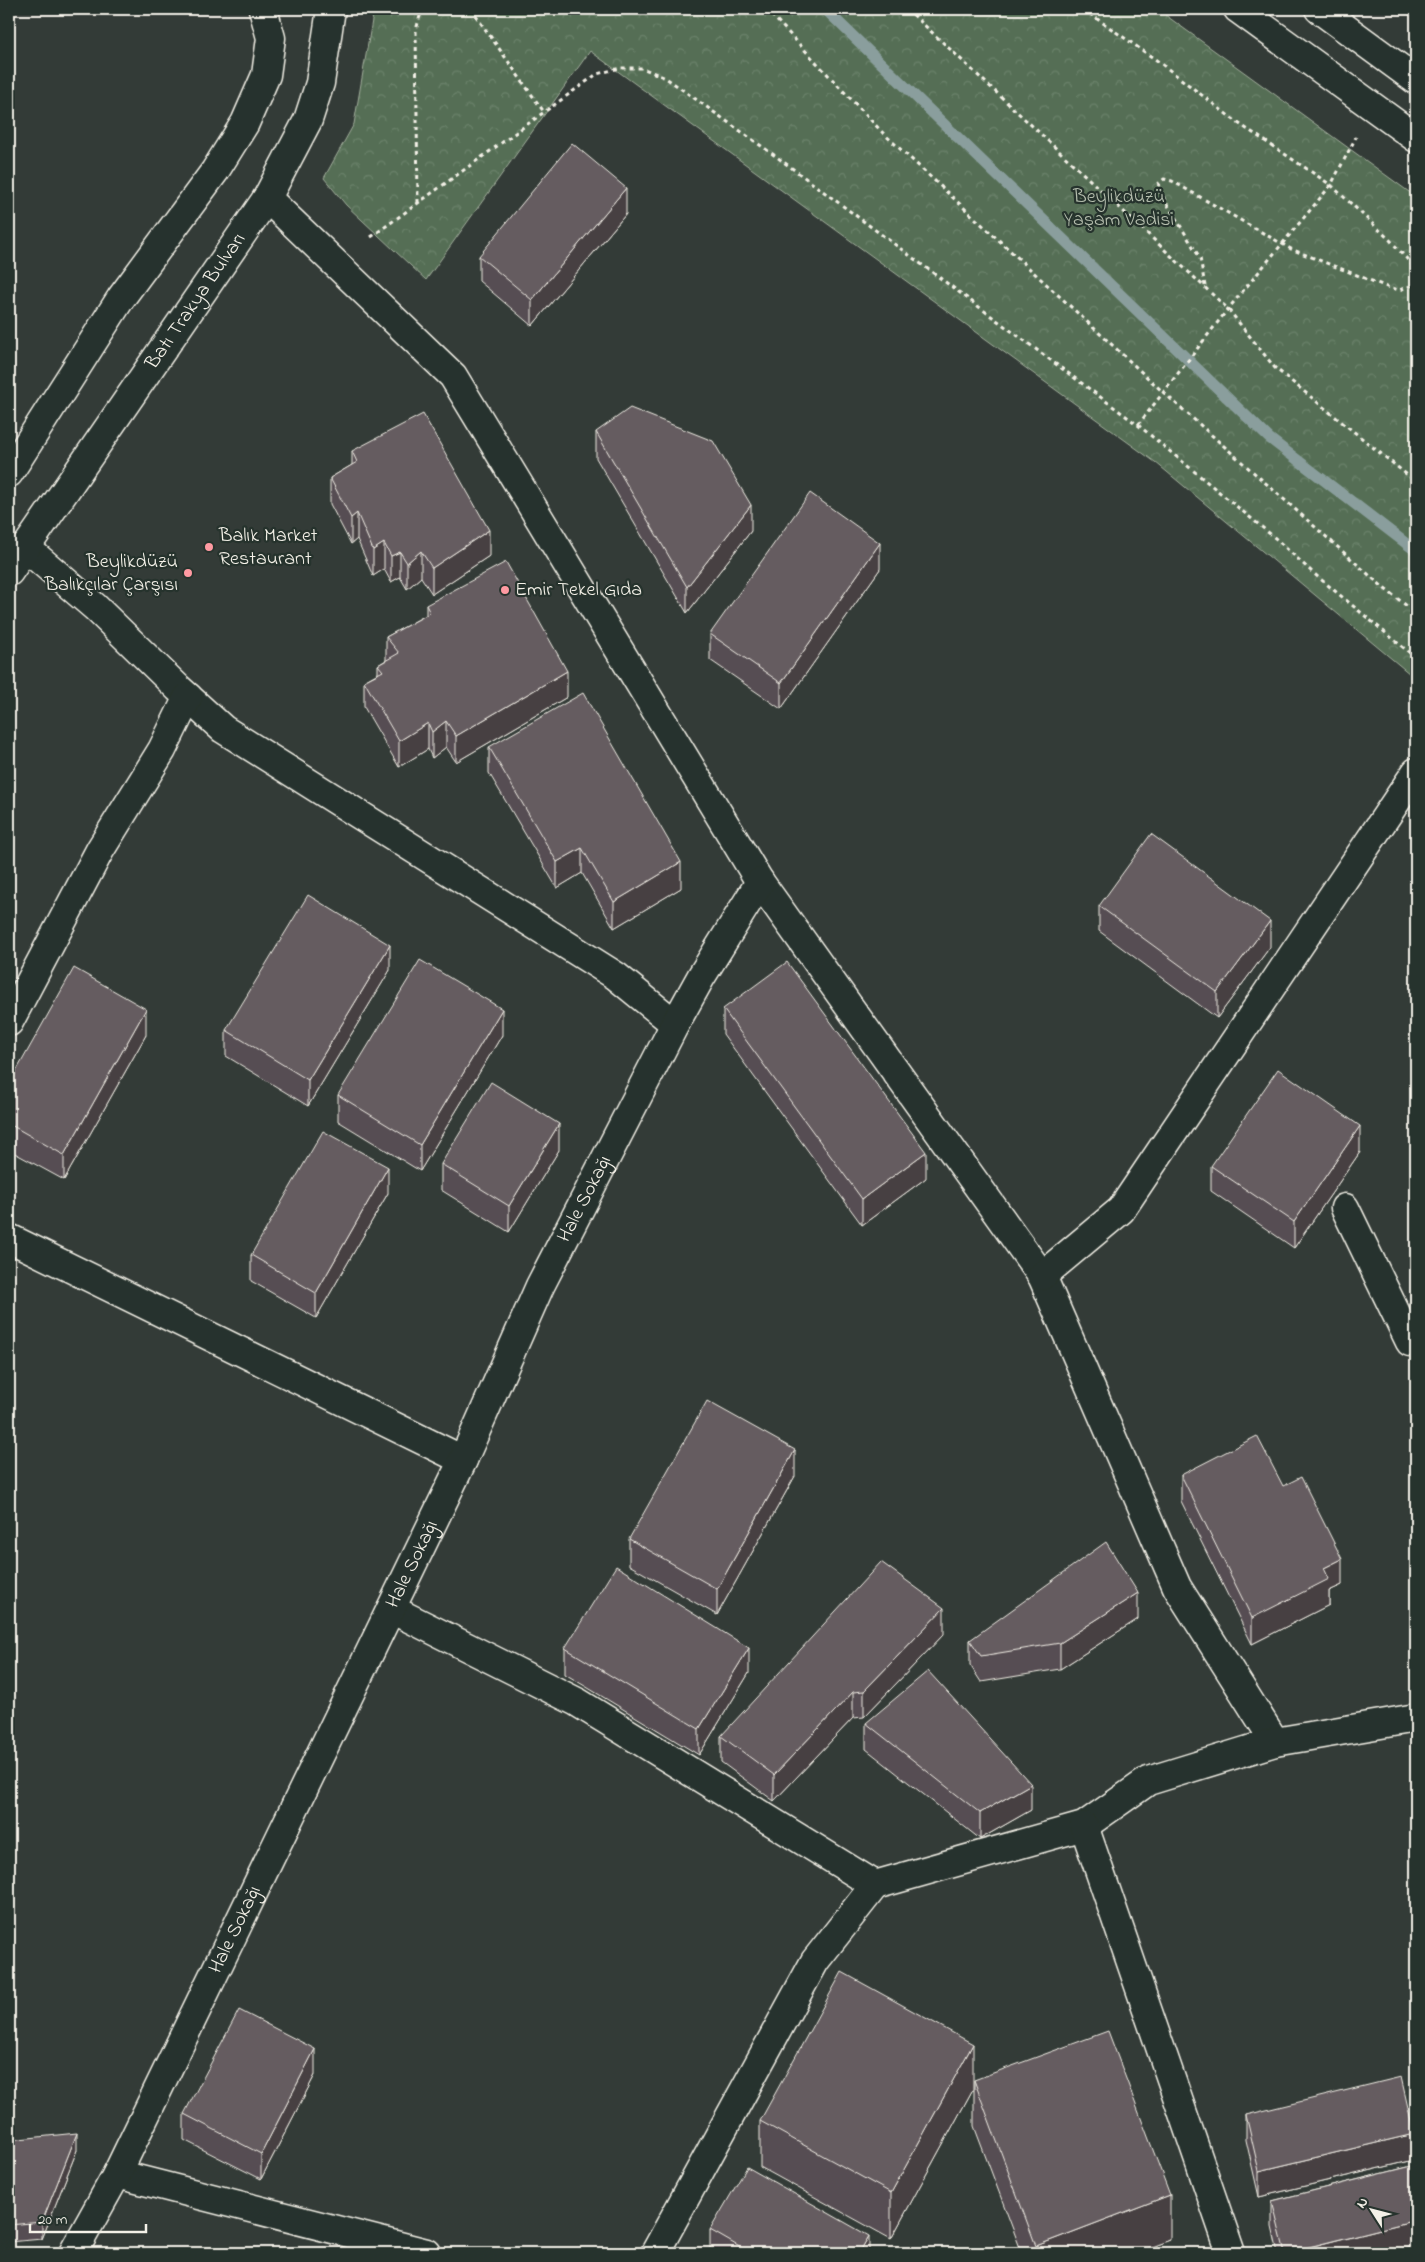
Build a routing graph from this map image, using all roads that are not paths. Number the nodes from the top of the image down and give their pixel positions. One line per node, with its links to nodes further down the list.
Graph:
1 (263, 9): 8 (street)
2 (331, 9): 7 (street, Batı Trakya Bulvarı)
3 (1238, 9): 6 (street)
4 (1319, 9): 5 (street)
5 (1416, 80)
6 (1416, 138)
7 (267, 198): 9 (street, Batı Trakya Bulvarı); 13 (street)
8 (9, 473)
9 (25, 547): 10 (street, Batı Trakya Bulvarı); 11 (street)
10 (9, 572)
11 (188, 697): 14 (street); 15 (street)
12 (1416, 772): 18 (street)
13 (760, 882): 15 (street, Hale Sokağı); 18 (street)
14 (9, 1022)
15 (675, 1024): 20 (street, Hale Sokağı)
16 (1345, 1208): 19 (street)
17 (9, 1238): 20 (street)
18 (1042, 1276): 23 (street)
19 (1416, 1341)
20 (463, 1460): 21 (street, Hale Sokağı)
21 (391, 1609): 25 (street); 26 (street, Hale Sokağı)
22 (1416, 1718): 23 (street)
23 (1275, 1742): 24 (street)
24 (1084, 1826): 25 (street); 30 (street)
25 (875, 1885): 29 (street)
26 (117, 2174): 27 (street, Hale Sokağı); 28 (street)
27 (72, 2253)
28 (427, 2253)
29 (655, 2253)
30 (1231, 2253)

